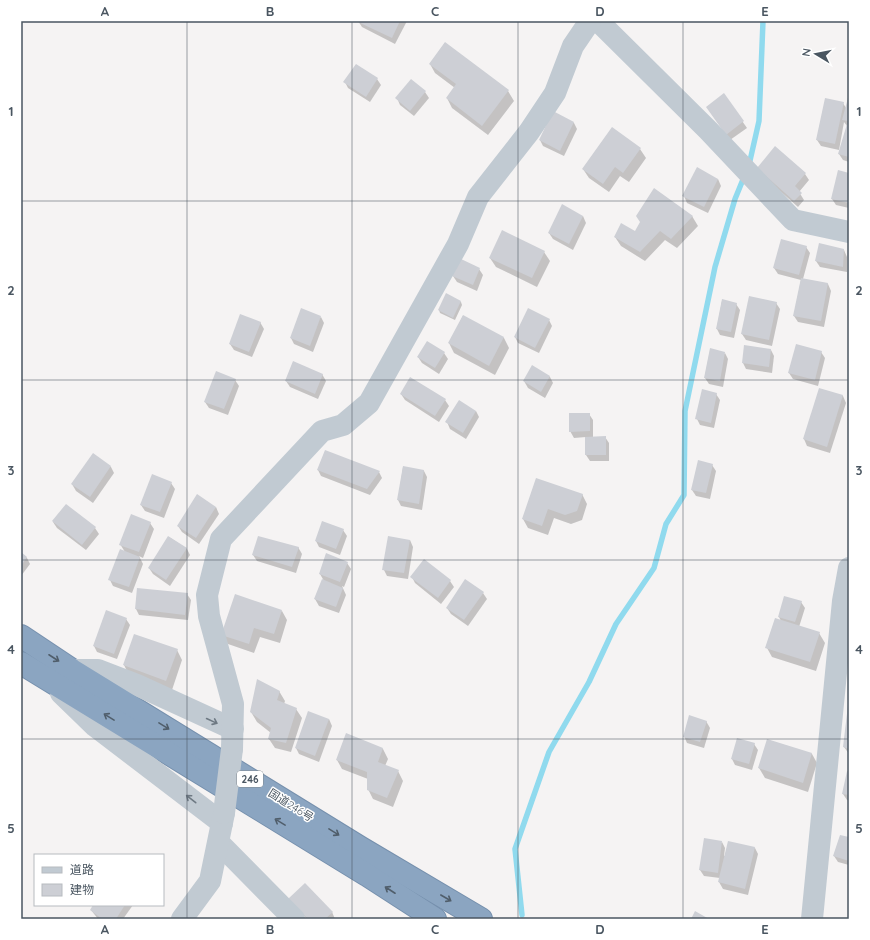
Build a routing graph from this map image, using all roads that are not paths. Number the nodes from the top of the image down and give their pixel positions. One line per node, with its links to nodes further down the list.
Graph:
1 (590, 21): 9 (street)
2 (598, 21): 3 (street)
3 (849, 232)
4 (849, 568): 15 (street)
5 (21, 636): 7 (highway, 国道246号 / 246, one-way to 7)
6 (21, 662): 8 (highway, 国道246号 / 246)
7 (72, 670): 9 (street, one-way to 9); 14 (highway, 国道246号 / 246, one-way to 14)
8 (45, 678): 10 (street, one-way to 8); 13 (highway, 国道246号 / 246, one-way to 8)
9 (232, 739): 10 (street, bridge)
10 (221, 826): 11 (street); 12 (street)
11 (182, 919)
12 (294, 919)
13 (435, 919)
14 (481, 919)
15 (812, 919)

